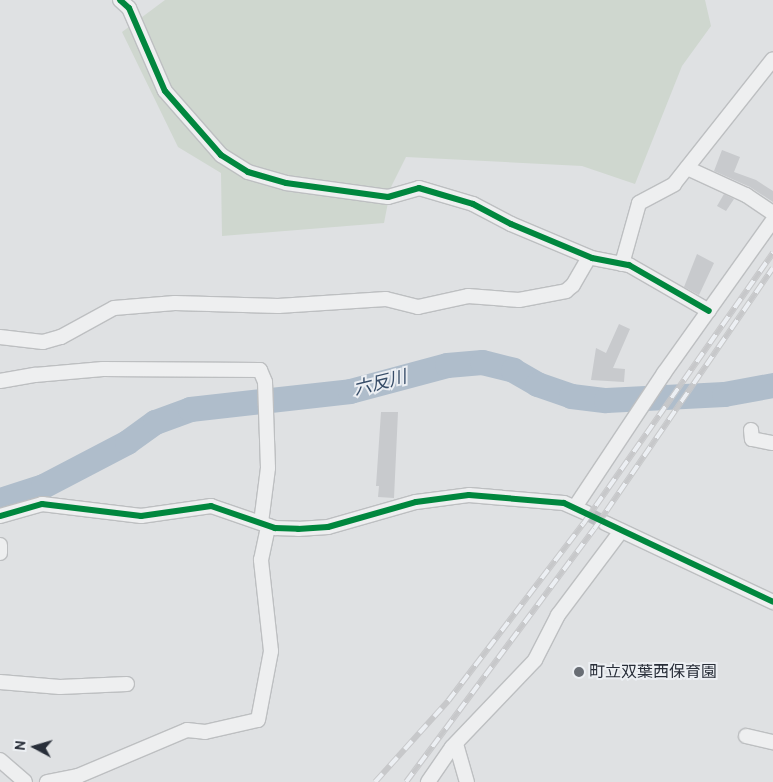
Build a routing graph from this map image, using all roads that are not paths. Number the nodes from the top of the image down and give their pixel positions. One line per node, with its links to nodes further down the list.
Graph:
1 (120, 0): 6 (street)
2 (773, 59): 3 (street)
3 (687, 168): 4 (street); 7 (street)
4 (773, 213)
5 (773, 220): 8 (street)
6 (589, 257): 7 (street); 9 (street)
7 (622, 264): 8 (street)
8 (709, 311): 15 (street)
9 (0, 337)
10 (0, 381): 15 (street)
11 (751, 430): 12 (street)
12 (773, 443)
13 (0, 516): 15 (street)
14 (605, 523): 16 (street)
15 (265, 524): 27 (street)
16 (621, 531): 19 (street); 24 (street)
17 (0, 545): 18 (street)
18 (0, 553)
19 (773, 602)
20 (0, 682): 21 (street)
21 (127, 684)
22 (746, 736): 23 (street)
23 (773, 742)
24 (456, 744): 28 (street); 29 (street)
25 (0, 760): 26 (street)
26 (25, 782)
27 (47, 782)
28 (428, 782)
29 (467, 782)

